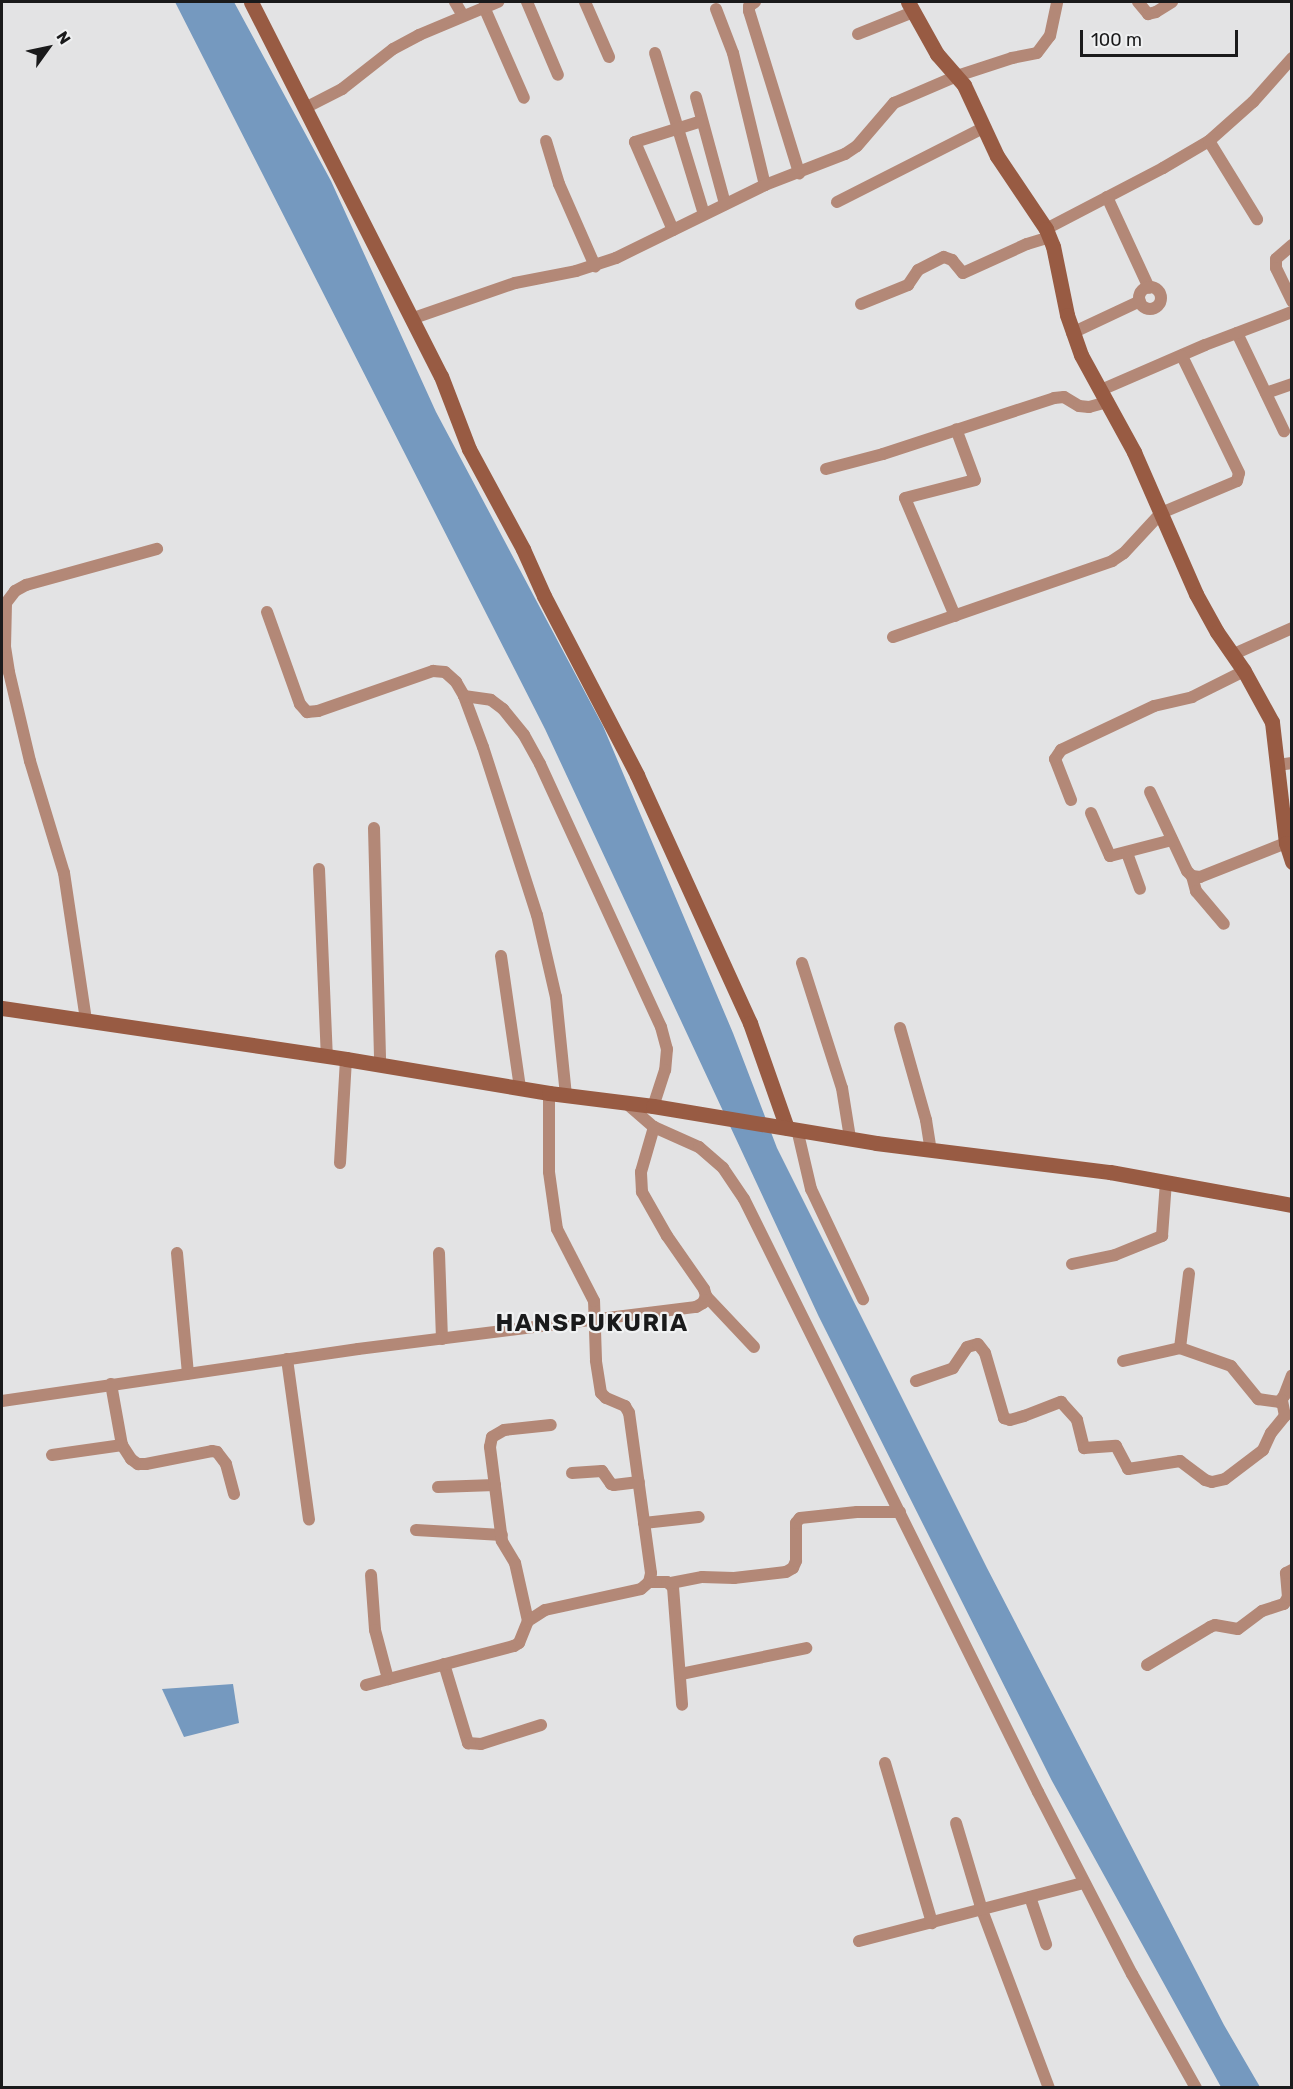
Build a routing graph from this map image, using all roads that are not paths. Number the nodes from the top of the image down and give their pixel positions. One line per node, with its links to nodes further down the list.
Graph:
1 (251, 2): 22 (street)
2 (455, 2): 13 (street)
3 (498, 2): 10 (street)
4 (527, 2): 18 (street)
5 (585, 2): 16 (street)
6 (753, 2): 28 (street)
7 (1057, 2): 19 (street)
8 (1137, 2): 9 (street)
9 (1172, 2)
10 (484, 7): 13 (street); 21 (street)
11 (910, 7): 14 (street); 19 (street)
12 (716, 9): 29 (street)
13 (463, 16): 22 (street)
14 (858, 34)
15 (655, 53): 24 (street)
16 (609, 57)
17 (1292, 58): 27 (street)
18 (558, 75)
19 (957, 76): 25 (street); 28 (street)
20 (696, 97): 23 (street)
21 (524, 98)
22 (304, 108): 44 (street)
23 (702, 121): 24 (street); 32 (street)
24 (678, 127): 33 (street); 35 (street)
25 (983, 128): 31 (street); 36 (street)
26 (546, 141): 38 (street)
27 (1209, 141): 30 (street); 34 (street)
28 (798, 173): 29 (street)
29 (765, 185): 32 (street)
30 (1107, 197): 36 (street); 39 (street)
31 (837, 202)
32 (725, 204): 33 (street)
33 (704, 214): 35 (street)
34 (1257, 219)
35 (673, 230): 38 (street)
36 (1048, 233): 42 (street); 45 (street)
37 (1292, 245): 41 (street)
38 (596, 266): 44 (street)
39 (1149, 288): 40 (street); 40 (street)
40 (1140, 301): 45 (street)
41 (1292, 301)
42 (861, 304)
43 (1292, 312): 46 (street)
44 (411, 319): 90 (street)
45 (1072, 333): 50 (street)
46 (1237, 333): 47 (street); 49 (street)
47 (1182, 356): 50 (street); 54 (street)
48 (1292, 384): 49 (street)
49 (1266, 393): 52 (street)
50 (1104, 396): 51 (street); 54 (street)
51 (956, 429): 53 (street); 57 (street)
52 (1284, 430)
53 (826, 469)
54 (1161, 513): 57 (street); 60 (street)
55 (157, 549): 79 (street)
56 (267, 612): 62 (street)
57 (955, 616): 59 (street)
58 (1292, 628): 60 (street)
59 (893, 637)
60 (1234, 654): 61 (street)
61 (1244, 671): 63 (street); 65 (street)
62 (464, 696): 86 (street); 88 (street)
63 (1285, 764): 69 (street)
64 (1150, 792): 68 (street)
65 (1071, 800)
66 (1091, 813): 70 (street)
67 (374, 828): 83 (street)
68 (1172, 840): 70 (street); 73 (street)
69 (1286, 843): 71 (street); 73 (street)
70 (1127, 853): 74 (street)
71 (1292, 862)
72 (319, 868): 81 (street)
73 (1192, 876): 75 (street)
74 (1140, 889)
75 (1224, 924)
76 (501, 956): 84 (street)
77 (802, 963): 91 (street)
78 (2, 1008): 79 (street)
79 (86, 1020): 81 (street)
80 (900, 1028): 92 (street)
81 (327, 1056): 82 (street)
82 (346, 1059): 83 (street); 93 (street)
83 (380, 1065): 84 (street)
84 (520, 1088): 85 (street)
85 (549, 1093): 86 (street); 102 (street)
86 (566, 1095): 87 (street)
87 (626, 1103): 88 (street); 89 (street)
88 (653, 1106): 90 (street)
89 (654, 1127): 100 (street); 123 (street)
90 (787, 1127): 91 (street); 101 (street)
91 (850, 1138): 92 (street)
92 (931, 1150): 94 (street)
93 (340, 1163)
94 (1166, 1182): 95 (street); 98 (street)
95 (1292, 1205)
96 (177, 1253): 108 (street)
97 (439, 1253): 103 (street)
98 (1071, 1264)
99 (1189, 1274): 105 (street)
100 (706, 1296): 102 (street); 104 (street)
101 (863, 1299)
102 (596, 1320): 103 (street); 119 (street)
103 (442, 1339): 106 (street)
104 (754, 1347)
105 (1180, 1348): 107 (street); 112 (street)
106 (287, 1359): 108 (street); 125 (street)
107 (1123, 1361)
108 (188, 1373): 111 (street)
109 (1292, 1375): 112 (street)
110 (916, 1381): 114 (street)
111 (111, 1384): 113 (street); 116 (street)
112 (1282, 1400): 114 (street)
113 (2, 1401)
114 (1287, 1422)
115 (551, 1425): 120 (street)
116 (122, 1445): 117 (street); 122 (street)
117 (52, 1455)
118 (572, 1473): 119 (street)
119 (639, 1482): 126 (street)
120 (495, 1485): 121 (street); 128 (street)
121 (438, 1487)
122 (234, 1494)
123 (900, 1512): 132 (street); 144 (street)
124 (699, 1517): 126 (street)
125 (309, 1520)
126 (644, 1522): 131 (street)
127 (416, 1530): 128 (street)
128 (502, 1535): 133 (street)
129 (1292, 1570): 136 (street)
130 (370, 1575): 138 (street)
131 (649, 1582): 132 (street); 133 (street)
132 (671, 1583): 137 (street)
133 (528, 1622): 135 (street)
134 (806, 1648): 137 (street)
135 (444, 1664): 138 (street); 141 (street)
136 (1147, 1665)
137 (681, 1674): 140 (street)
138 (388, 1679): 139 (street)
139 (366, 1685)
140 (682, 1705)
141 (541, 1725)
142 (885, 1763): 147 (street)
143 (956, 1823): 146 (street)
144 (1084, 1883): 145 (street); 151 (street)
145 (1030, 1897): 146 (street); 149 (street)
146 (982, 1910): 147 (street); 150 (street)
147 (932, 1923): 148 (street)
148 (859, 1941)
149 (1046, 1944)
150 (1049, 2088)
151 (1196, 2088)

